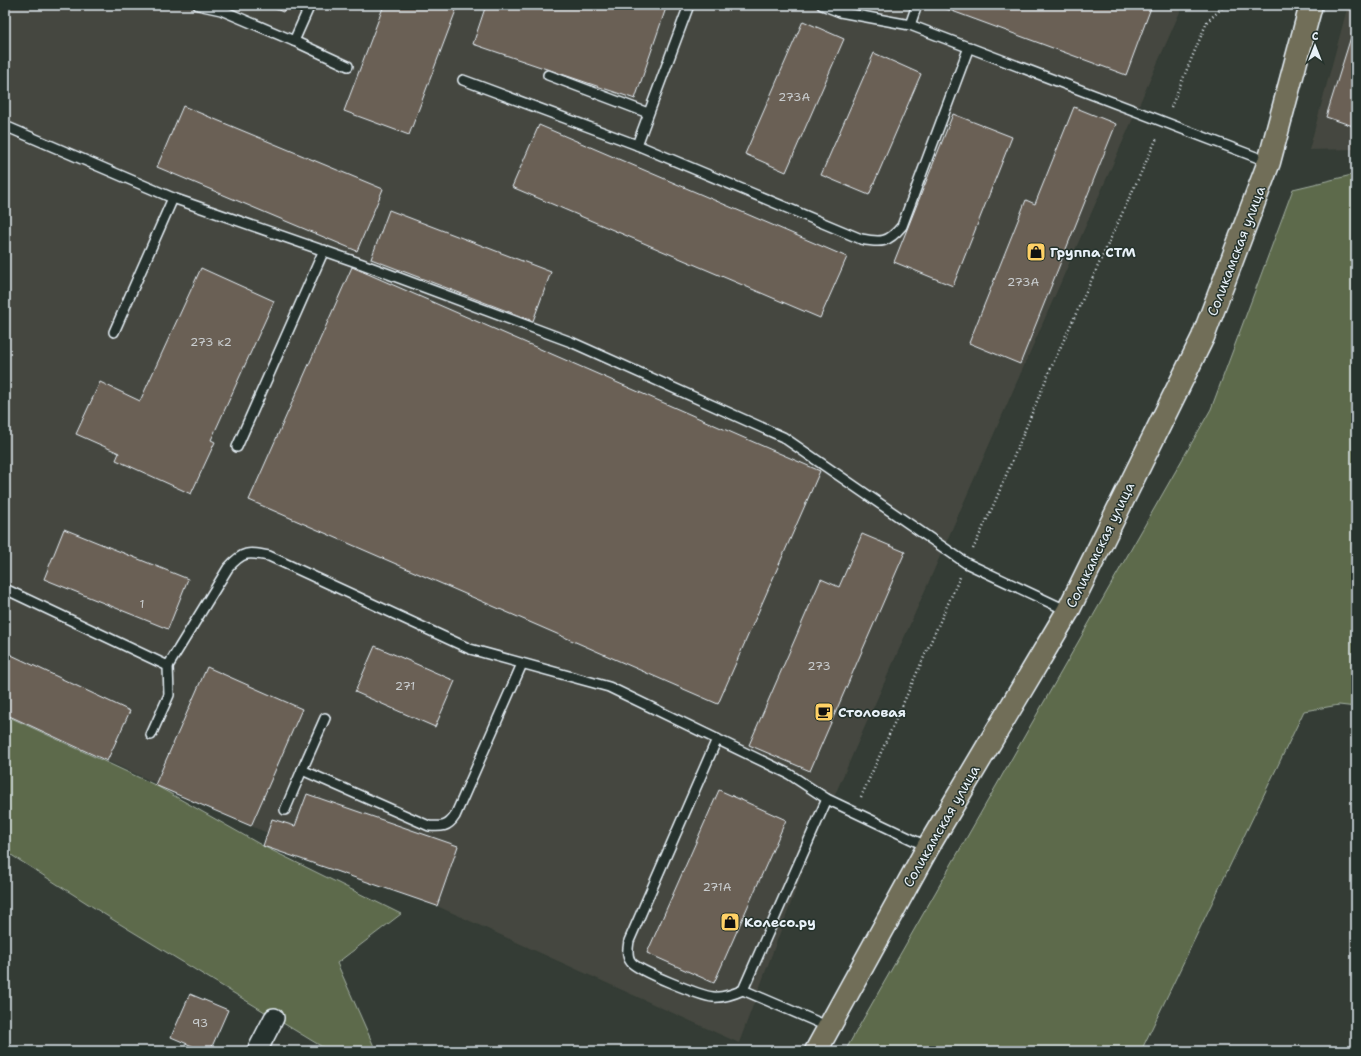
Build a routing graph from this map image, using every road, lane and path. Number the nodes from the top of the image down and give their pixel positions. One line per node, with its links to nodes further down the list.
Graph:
1 (198, 5): 9 (lane)
2 (310, 5): 9 (lane)
3 (689, 5): 14 (lane)
4 (822, 5): 8 (lane)
5 (918, 5): 8 (lane)
6 (1225, 5): 15 (path)
7 (1311, 5): 18 (main road, Соликамская улица)
8 (910, 25): 10 (lane)
9 (294, 41): 11 (lane)
10 (969, 47): 15 (lane); 17 (lane)
11 (348, 66)
12 (548, 75): 14 (lane)
13 (463, 80): 17 (lane)
14 (648, 113): 17 (lane)
15 (1164, 122): 18 (lane); 23 (path)
16 (5, 126): 19 (lane)
17 (637, 145)
18 (1269, 162): 25 (main road, Соликамская улица)
19 (172, 198): 20 (lane); 21 (lane)
20 (324, 250): 22 (lane); 23 (lane)
21 (114, 332)
22 (238, 447)
23 (966, 562): 25 (lane); 34 (path)
24 (5, 589): 27 (lane)
25 (1068, 611): 35 (main road, Соликамская улица)
26 (522, 664): 27 (lane); 30 (lane); 31 (lane)
27 (168, 666): 29 (lane)
28 (325, 718): 31 (lane)
29 (151, 735)
30 (717, 740): 32 (lane); 36 (lane)
31 (302, 770): 33 (lane)
32 (826, 799): 34 (lane); 36 (lane)
33 (285, 810)
34 (855, 812): 35 (lane)
35 (928, 847): 38 (main road, Соликамская улица)
36 (743, 990): 38 (lane)
37 (274, 1018): 39 (street)
38 (829, 1027): 40 (main road, Соликамская улица)
39 (257, 1051)
40 (816, 1051)

